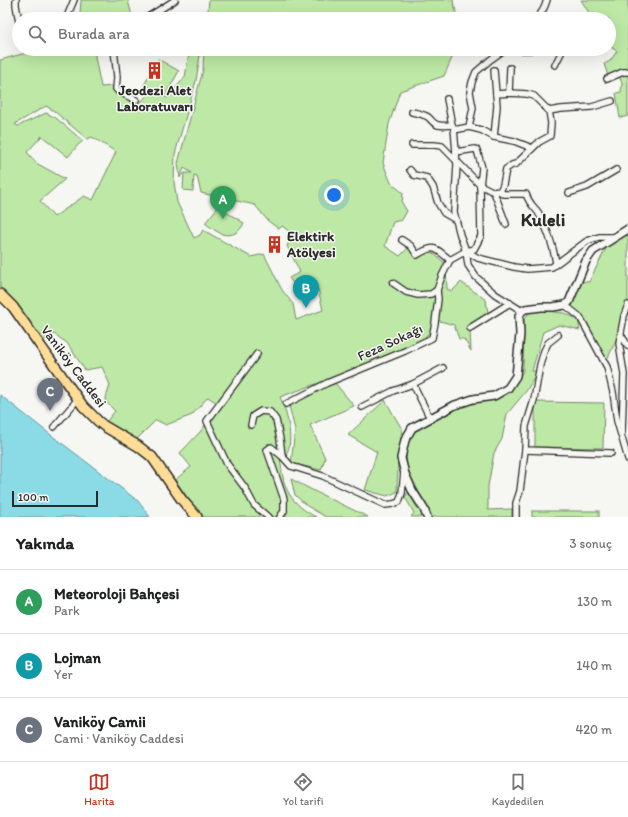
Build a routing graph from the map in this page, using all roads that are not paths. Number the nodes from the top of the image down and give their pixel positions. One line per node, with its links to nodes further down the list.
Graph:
1 (16, 0): 5 (street)
2 (74, 0): 6 (street)
3 (175, 0): 7 (street)
4 (547, 0): 8 (street)
5 (17, 12)
6 (69, 12)
7 (156, 12)
8 (542, 12)
9 (115, 56): 20 (street)
10 (496, 56): 24 (street)
11 (559, 56): 12 (street)
12 (554, 66)
13 (510, 68): 17 (street)
14 (494, 70): 18 (street)
15 (628, 72): 16 (street)
16 (607, 79)
17 (509, 93): 18 (street); 23 (street)
18 (496, 94): 26 (street)
19 (448, 99): 25 (street)
20 (136, 100)
21 (612, 101): 23 (street)
22 (412, 112): 25 (street)
23 (549, 112): 28 (street)
24 (469, 127): 25 (street); 26 (street)
25 (453, 128): 29 (street)
26 (494, 137): 28 (street)
27 (412, 145): 30 (street)
28 (532, 148): 34 (street)
29 (456, 152): 30 (street); 33 (street)
30 (457, 161): 33 (street); 36 (street)
31 (410, 170): 36 (street)
32 (616, 170): 35 (street)
33 (480, 185): 34 (street); 41 (street)
34 (497, 191): 37 (street); 43 (street)
35 (569, 193)
36 (456, 220): 41 (street)
37 (506, 224)
38 (628, 229): 39 (street)
39 (614, 237): 43 (street); 48 (street)
40 (402, 240): 42 (street)
41 (466, 251): 42 (street); 43 (street); 47 (street)
42 (450, 260): 45 (street, Feza Sokağı)
43 (556, 263)
44 (393, 283): 45 (street)
45 (437, 290): 60 (street, Feza Sokağı)
46 (0, 294): 59 (main road, Vaniköy Caddesi)
47 (510, 303): 50 (street); 52 (street)
48 (565, 305): 50 (street); 65 (street)
49 (628, 305): 51 (street)
50 (522, 311): 62 (street)
51 (626, 315): 54 (street)
52 (470, 328)
53 (558, 335): 66 (street)
54 (621, 335): 55 (street); 65 (street)
55 (628, 346)
56 (257, 354): 72 (street)
57 (443, 368): 58 (street)
58 (413, 384): 61 (street); 62 (street)
59 (78, 399): 64 (street); 71 (main road, Vaniköy Caddesi)
60 (286, 404)
61 (362, 407)
62 (430, 418): 70 (street)
63 (251, 425): 68 (street)
64 (54, 427)
65 (621, 436): 69 (street)
66 (525, 450): 67 (street); 75 (street)
67 (611, 452)
68 (282, 456): 70 (street); 73 (street)
69 (628, 459)
70 (404, 469): 74 (street)
71 (197, 517)
72 (268, 517)
73 (280, 517)
74 (427, 517)
75 (516, 517)

